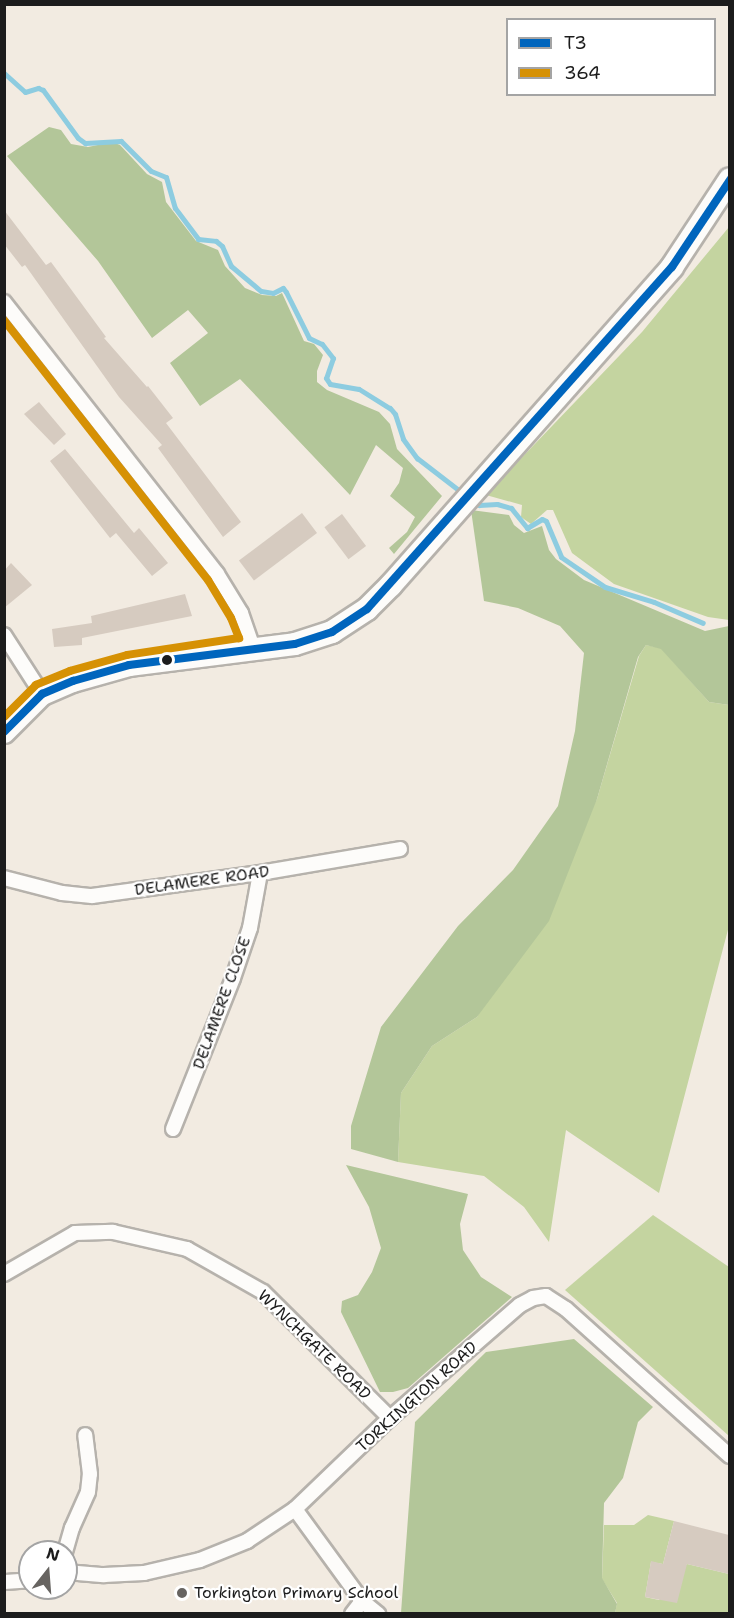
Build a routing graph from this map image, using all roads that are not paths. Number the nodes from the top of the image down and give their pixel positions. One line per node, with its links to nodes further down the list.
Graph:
1 (729, 179): 5 (main road)
2 (4, 302): 3 (street)
3 (9, 318): 5 (street)
4 (4, 635): 6 (street)
5 (254, 647): 6 (main road)
6 (42, 694): 7 (main road)
7 (4, 732)
8 (400, 849): 9 (street, DELAMERE ROAD)
9 (260, 873): 10 (street, DELAMERE ROAD); 11 (street, DELAMERE CLOSE)
10 (4, 878)
11 (173, 1129)
12 (4, 1274): 13 (street, WYNCHGATE ROAD)
13 (390, 1418): 15 (street, TORKINGTON ROAD); 16 (street, TORKINGTON ROAD)
14 (85, 1435): 17 (street)
15 (729, 1456)
16 (295, 1509): 18 (street, TORKINGTON ROAD); 19 (street)
17 (68, 1540)
18 (78, 1573)
19 (362, 1601): 20 (street); 21 (street)
20 (352, 1614)
21 (378, 1614)

